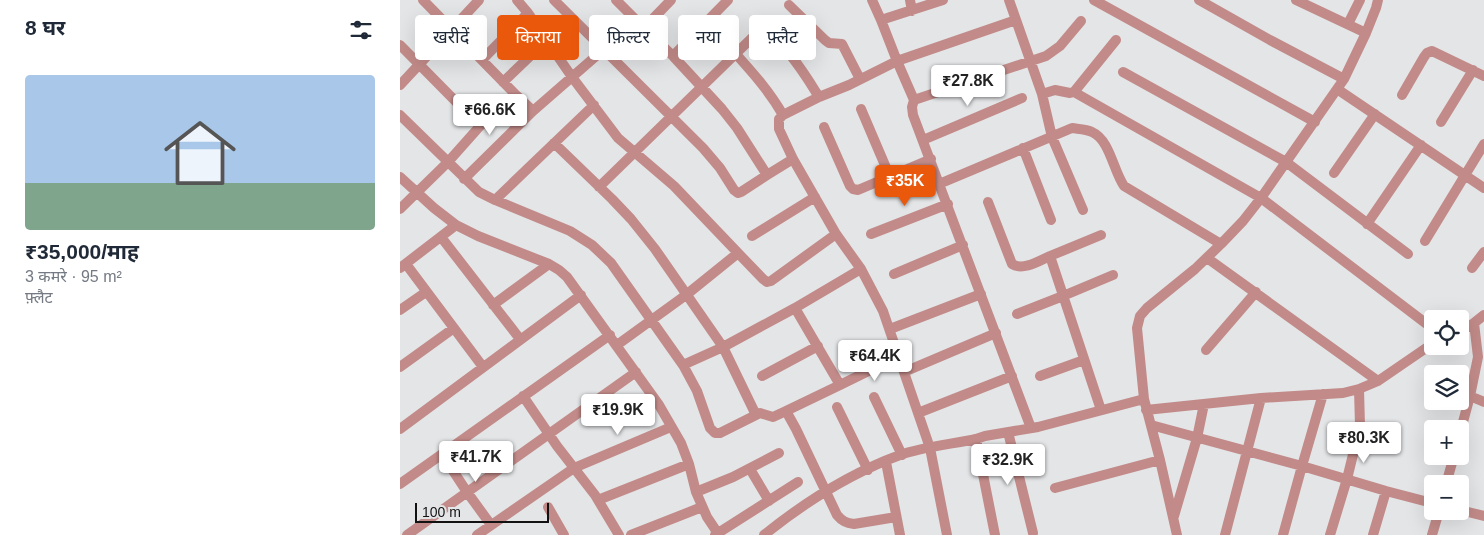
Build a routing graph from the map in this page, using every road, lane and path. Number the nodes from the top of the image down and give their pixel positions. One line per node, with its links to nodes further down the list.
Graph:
1 (423, 0): 20 (street)
2 (479, 0): 21 (street)
3 (517, 0): 19 (street)
4 (554, 0): 29 (street)
5 (616, 0): 22 (street)
6 (671, 0): 23 (street)
7 (728, 0): 35 (street)
8 (872, 0): 24 (street)
9 (910, 0): 18 (street)
10 (943, 0): 18 (street)
11 (1009, 0): 25 (street)
12 (1094, 0): 71 (street)
13 (1199, 0): 52 (street)
14 (1296, 0): 27 (street)
15 (1360, 0): 27 (street)
16 (1378, 0): 28 (street)
17 (789, 2): 51 (street)
18 (912, 11): 24 (street)
19 (528, 13): 34 (street)
20 (438, 15)
21 (466, 15)
22 (631, 15)
23 (657, 15)
24 (880, 20): 44 (street)
25 (1016, 20): 44 (street); 45 (street)
26 (1082, 22): 45 (street)
27 (1348, 24): 28 (street)
28 (1366, 33): 52 (street)
29 (589, 36)
30 (1116, 40): 57 (street)
31 (400, 45): 46 (street)
32 (739, 49): 61 (street)
33 (668, 51): 35 (street)
34 (487, 55)
35 (673, 56): 55 (street)
36 (739, 57): 69 (street)
37 (425, 60): 46 (street)
38 (482, 60): 53 (street)
39 (526, 60): 53 (street)
40 (561, 60): 50 (street)
41 (592, 60): 50 (street)
42 (613, 60): 70 (street)
43 (728, 60): 55 (street)
44 (898, 61): 51 (street); 63 (street)
45 (1031, 62): 58 (street); 63 (street)
46 (420, 65): 54 (street); 73 (street)
47 (1473, 70): 49 (street); 60 (street); 72 (street)
48 (1123, 72): 85 (street)
49 (1484, 76)
50 (572, 77): 64 (street); 66 (street)
51 (860, 79): 61 (street)
52 (1344, 79): 56 (street)
53 (503, 82): 59 (street)
54 (400, 85)
55 (701, 88): 70 (street); 87 (street)
56 (1337, 89): 67 (street); 71 (street)
57 (1074, 92): 58 (street); 97 (street)
58 (1042, 94): 75 (street)
59 (516, 95): 66 (street); 73 (street)
60 (1402, 95)
61 (819, 97): 69 (street)
62 (1022, 98): 76 (street)
63 (914, 100): 76 (street)
64 (594, 105): 77 (street); 81 (street)
65 (861, 109): 90 (street)
66 (533, 110): 91 (street)
67 (1375, 114): 79 (street); 86 (street)
68 (400, 115): 84 (street)
69 (782, 115): 82 (street)
70 (672, 116): 81 (street); 87 (street)
71 (1315, 122): 85 (street)
72 (1441, 122)
73 (480, 126): 84 (street)
74 (824, 128): 90 (street)
75 (1052, 137): 80 (street); 102 (street); 112 (street)
76 (923, 140): 83 (street)
77 (554, 144): 93 (street); 98 (street)
78 (1484, 144): 88 (street)
79 (1421, 145): 88 (street); 104 (street)
80 (1023, 148): 92 (street); 103 (street)
81 (634, 152): 93 (street); 115 (street)
82 (793, 159): 87 (street); 96 (street)
83 (930, 159): 90 (street); 92 (street)
84 (448, 162): 91 (street); 95 (street)
85 (1286, 162): 97 (street); 104 (street)
86 (1334, 174)
87 (767, 175)
88 (1465, 176): 94 (street); 111 (street)
89 (400, 177): 95 (street)
90 (890, 177)
91 (464, 179): 98 (street)
92 (940, 184): 100 (street)
93 (599, 187): 129 (street)
94 (1484, 188)
95 (417, 192): 101 (street); 105 (street)
96 (815, 197): 106 (street); 109 (street)
97 (1261, 198): 112 (street); 137 (street)
98 (495, 200): 136 (street)
99 (988, 202): 117 (street)
100 (948, 204): 107 (street); 113 (street)
101 (400, 209)
102 (1083, 210)
103 (1051, 220)
104 (1367, 224): 116 (street)
105 (456, 225): 110 (street); 119 (street)
106 (836, 234): 115 (street); 122 (street)
107 (871, 234)
108 (1100, 235): 117 (street)
109 (752, 236)
110 (441, 237): 120 (street); 131 (street)
111 (1425, 241)
112 (1221, 244): 118 (street)
113 (963, 245): 123 (street); 127 (street)
114 (1484, 252): 121 (street)
115 (738, 253): 129 (street)
116 (1408, 254)
117 (1050, 256): 130 (street)
118 (1207, 258): 126 (street); 169 (street)
119 (549, 264): 128 (street); 131 (street)
120 (403, 266): 125 (street)
121 (1472, 268)
122 (862, 269): 132 (street); 141 (street)
123 (894, 274)
124 (1114, 274): 130 (street)
125 (426, 292): 133 (street); 140 (street)
126 (1256, 292): 150 (street); 161 (street)
127 (981, 294): 141 (street); 142 (street)
128 (581, 295): 143 (street); 144 (street)
129 (686, 295): 136 (street); 148 (street)
130 (1063, 296): 134 (street); 152 (street)
131 (493, 305): 144 (street)
132 (795, 308): 147 (street); 148 (street)
133 (400, 310)
134 (1017, 314)
135 (1484, 314): 138 (street)
136 (652, 321): 146 (street); 153 (street)
137 (1424, 322)
138 (1474, 323): 139 (street); 145 (street)
139 (1469, 326)
140 (454, 328): 154 (street); 155 (street)
141 (890, 329): 151 (street)
142 (996, 333): 157 (street); 159 (street)
143 (610, 335): 146 (street); 165 (street)
144 (520, 339): 154 (street)
145 (1480, 344): 167 (street)
146 (617, 345): 156 (street)
147 (818, 346): 158 (street); 162 (street)
148 (722, 347): 153 (street); 177 (street)
149 (1424, 349): 161 (street)
150 (1206, 350)
151 (899, 356): 157 (street); 162 (street)
152 (1084, 360): 160 (street); 173 (street)
153 (683, 365): 177 (street)
154 (483, 366): 182 (street)
155 (400, 368)
156 (636, 372): 180 (street); 184 (street)
157 (904, 372): 176 (street)
158 (762, 376)
159 (1012, 376): 176 (street); 181 (street)
160 (1040, 376)
161 (1378, 381): 163 (street)
162 (840, 385): 175 (street)
163 (1359, 389): 164 (street); 199 (street)
164 (1323, 394): 168 (street); 195 (street)
165 (523, 396): 184 (street); 190 (street)
166 (874, 396): 191 (street)
167 (1470, 396): 170 (street); 178 (street)
168 (1261, 398): 171 (street); 188 (street)
169 (1144, 399): 173 (street); 174 (street)
170 (1484, 402)
171 (1204, 404): 174 (street); 185 (street)
172 (837, 407): 198 (street)
173 (1100, 410): 181 (street)
174 (1146, 410): 179 (street)
175 (786, 411): 177 (street); 206 (street)
176 (918, 413): 187 (street)
177 (756, 415)
178 (1464, 420)
179 (1151, 426): 185 (street); 192 (street)
180 (671, 427): 194 (street); 196 (street)
181 (1031, 428): 183 (street)
182 (400, 429)
183 (1008, 432): 186 (street); 218 (street)
184 (548, 434): 196 (street); 204 (street)
185 (1197, 438): 188 (street); 215 (street)
186 (976, 439): 187 (street); 228 (street)
187 (930, 448): 191 (street); 227 (street)
188 (1247, 451): 195 (street); 230 (street)
189 (779, 453): 197 (street)
190 (442, 454): 201 (street); 204 (street)
191 (902, 455): 193 (street)
192 (1160, 460): 202 (street); 215 (street)
193 (886, 462): 198 (street); 214 (street)
194 (688, 464): 205 (street); 207 (street)
195 (1302, 466): 199 (street); 231 (street)
196 (574, 468): 207 (street); 217 (street)
197 (750, 469): 205 (street); 208 (street)
198 (868, 470): 206 (street)
199 (1347, 479): 203 (street); 232 (street)
200 (798, 482): 208 (street)
201 (400, 484)
202 (1055, 488)
203 (1386, 491): 209 (street); 233 (street)
204 (467, 492): 217 (street); 219 (street)
205 (696, 492): 211 (street)
206 (826, 492): 214 (street); 225 (street)
207 (598, 500): 222 (street)
208 (769, 501): 224 (street)
209 (1424, 501)
210 (548, 506): 221 (street)
211 (702, 507): 223 (street); 224 (street)
212 (1469, 512): 213 (street)
213 (1484, 516)
214 (896, 517): 226 (street)
215 (1173, 518): 229 (street)
216 (1436, 520): 234 (street)
217 (491, 525): 220 (street)
218 (1033, 533)
219 (407, 535)
220 (477, 535)
221 (564, 535)
222 (619, 535)
223 (631, 535)
224 (717, 535)
225 (764, 535)
226 (900, 535)
227 (947, 535)
228 (995, 535)
229 (1178, 535)
230 (1225, 535)
231 (1283, 535)
232 (1330, 535)
233 (1373, 535)
234 (1432, 535)

